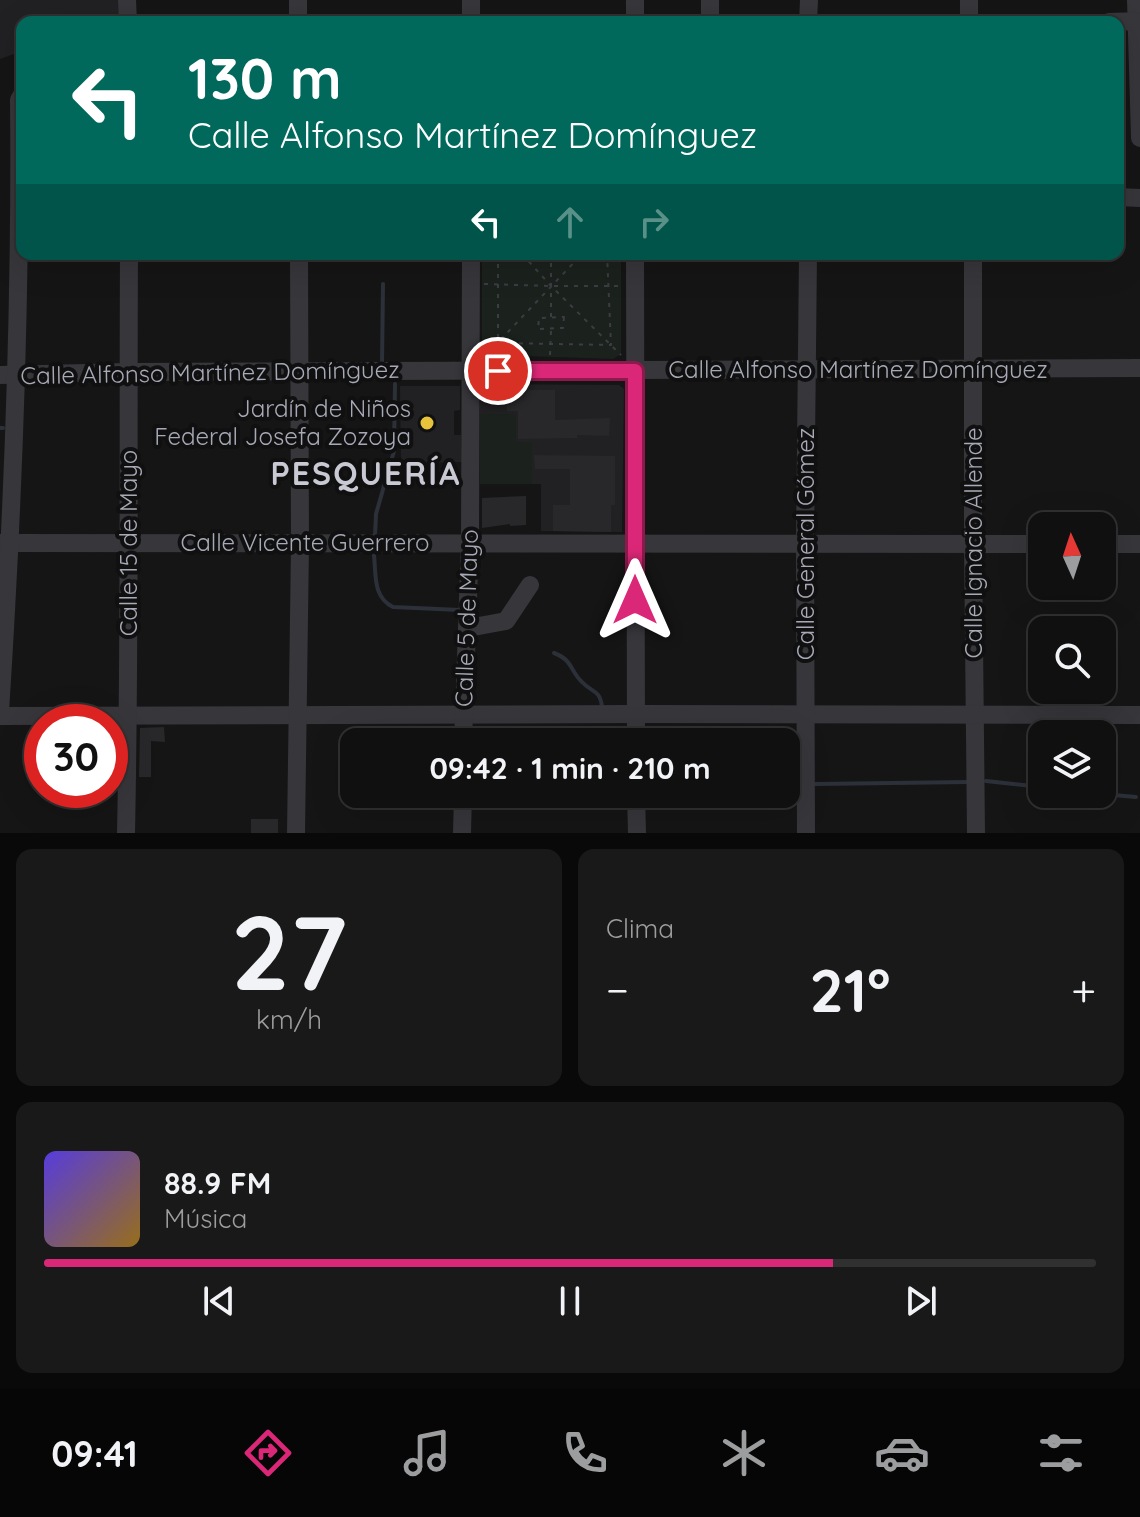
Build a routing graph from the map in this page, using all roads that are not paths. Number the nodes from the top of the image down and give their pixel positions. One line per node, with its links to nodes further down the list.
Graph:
1 (1136, 0): 2 (street)
2 (1138, 21): 3 (street)
3 (1140, 138)
4 (16, 260): 18 (street)
5 (129, 260): 17 (street, Calle 15 de Mayo)
6 (299, 260): 13 (street)
7 (471, 260): 14 (street, Calle 5 de Mayo)
8 (635, 260): 15 (street)
9 (808, 260): 16 (street, Calle General Gómez)
10 (973, 260): 12 (street, Calle Ignacio Allende)
11 (1140, 368): 12 (street, Calle Alfonso Martínez Domínguez)
12 (974, 370): 16 (street, Calle Alfonso Martínez Domínguez); 24 (street, Calle Ignacio Allende)
13 (298, 371): 14 (street, Calle Alfonso Martínez Domínguez); 17 (street, Calle Alfonso Martínez Domínguez); 28 (street)
14 (471, 371): 15 (street, Calle Alfonso Martínez Domínguez); 19 (street, Calle 5 de Mayo)
15 (635, 371): 16 (street, Calle Alfonso Martínez Domínguez); 21 (street)
16 (807, 371): 23 (street, Calle General Gómez)
17 (128, 372): 18 (street, Calle Alfonso Martínez Domínguez); 22 (street, Calle 15 de Mayo)
18 (8, 375): 20 (street)
19 (470, 542): 21 (street, Calle Vicente Guerrero); 28 (street, Calle Vicente Guerrero); 30 (street, Calle 5 de Mayo)
20 (6, 543): 22 (street, Calle Vicente Guerrero); 31 (street)
21 (635, 543): 23 (street, Calle Vicente Guerrero); 33 (street)
22 (129, 544): 28 (street, Calle Vicente Guerrero); 36 (street, Calle 15 de Mayo)
23 (805, 544): 24 (street, Calle Vicente Guerrero); 34 (street, Calle General Gómez)
24 (973, 544): 25 (street, Calle Vicente Guerrero); 35 (street, Calle Ignacio Allende)
25 (1028, 544)
26 (1116, 544): 27 (street)
27 (1140, 544)
28 (300, 545): 37 (street)
29 (530, 585): 30 (street)
30 (468, 628): 39 (street, Calle 5 de Mayo)
31 (0, 714): 32 (street)
32 (24, 714)
33 (636, 714): 34 (street); 39 (street); 41 (street)
34 (804, 714): 35 (street); 49 (street, Calle General Gómez)
35 (975, 714): 38 (street); 50 (street, Calle Ignacio Allende)
36 (128, 715): 37 (street)
37 (296, 715): 39 (street); 46 (street)
38 (1140, 715)
39 (464, 716): 40 (street, Calle 5 de Mayo)
40 (464, 728)
41 (636, 728)
42 (126, 808): 45 (street, Calle 15 de Mayo)
43 (463, 808): 47 (street)
44 (636, 808): 48 (street)
45 (126, 833)
46 (296, 833)
47 (462, 833)
48 (637, 833)
49 (806, 833)
50 (976, 833)

